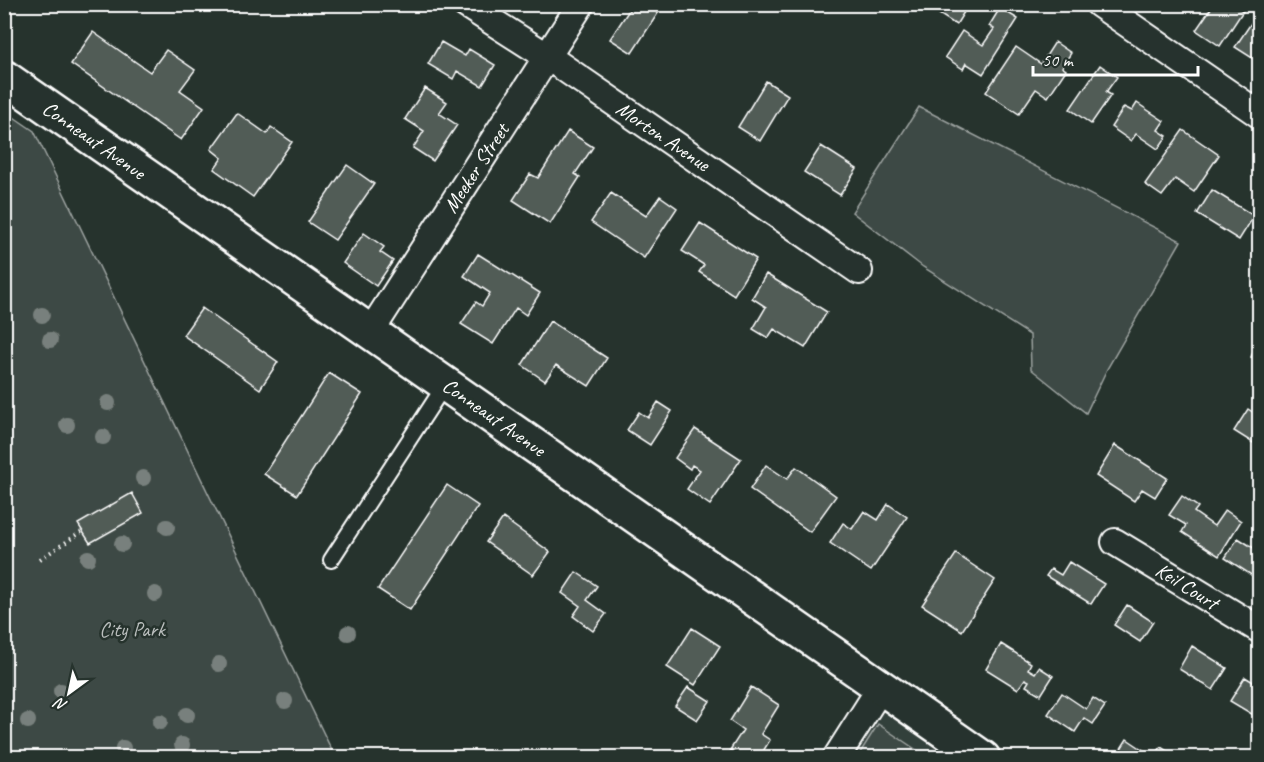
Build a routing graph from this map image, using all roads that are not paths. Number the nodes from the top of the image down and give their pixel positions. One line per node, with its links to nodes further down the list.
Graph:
1 (465, 4): 4 (street, Morton Avenue)
2 (581, 4): 4 (street, Meeker Street)
3 (1099, 4): 6 (street)
4 (548, 57): 7 (street, Morton Avenue); 8 (street, Meeker Street)
5 (4, 77): 8 (street, Conneaut Avenue)
6 (1260, 115)
7 (859, 271)
8 (371, 331): 9 (street, Conneaut Avenue)
9 (446, 383): 11 (lane); 13 (street, Conneaut Avenue)
10 (1115, 542): 12 (street, Keil Court)
11 (330, 560)
12 (1260, 630)
13 (880, 687): 14 (street); 15 (street, Conneaut Avenue)
14 (836, 758)
15 (983, 758)

